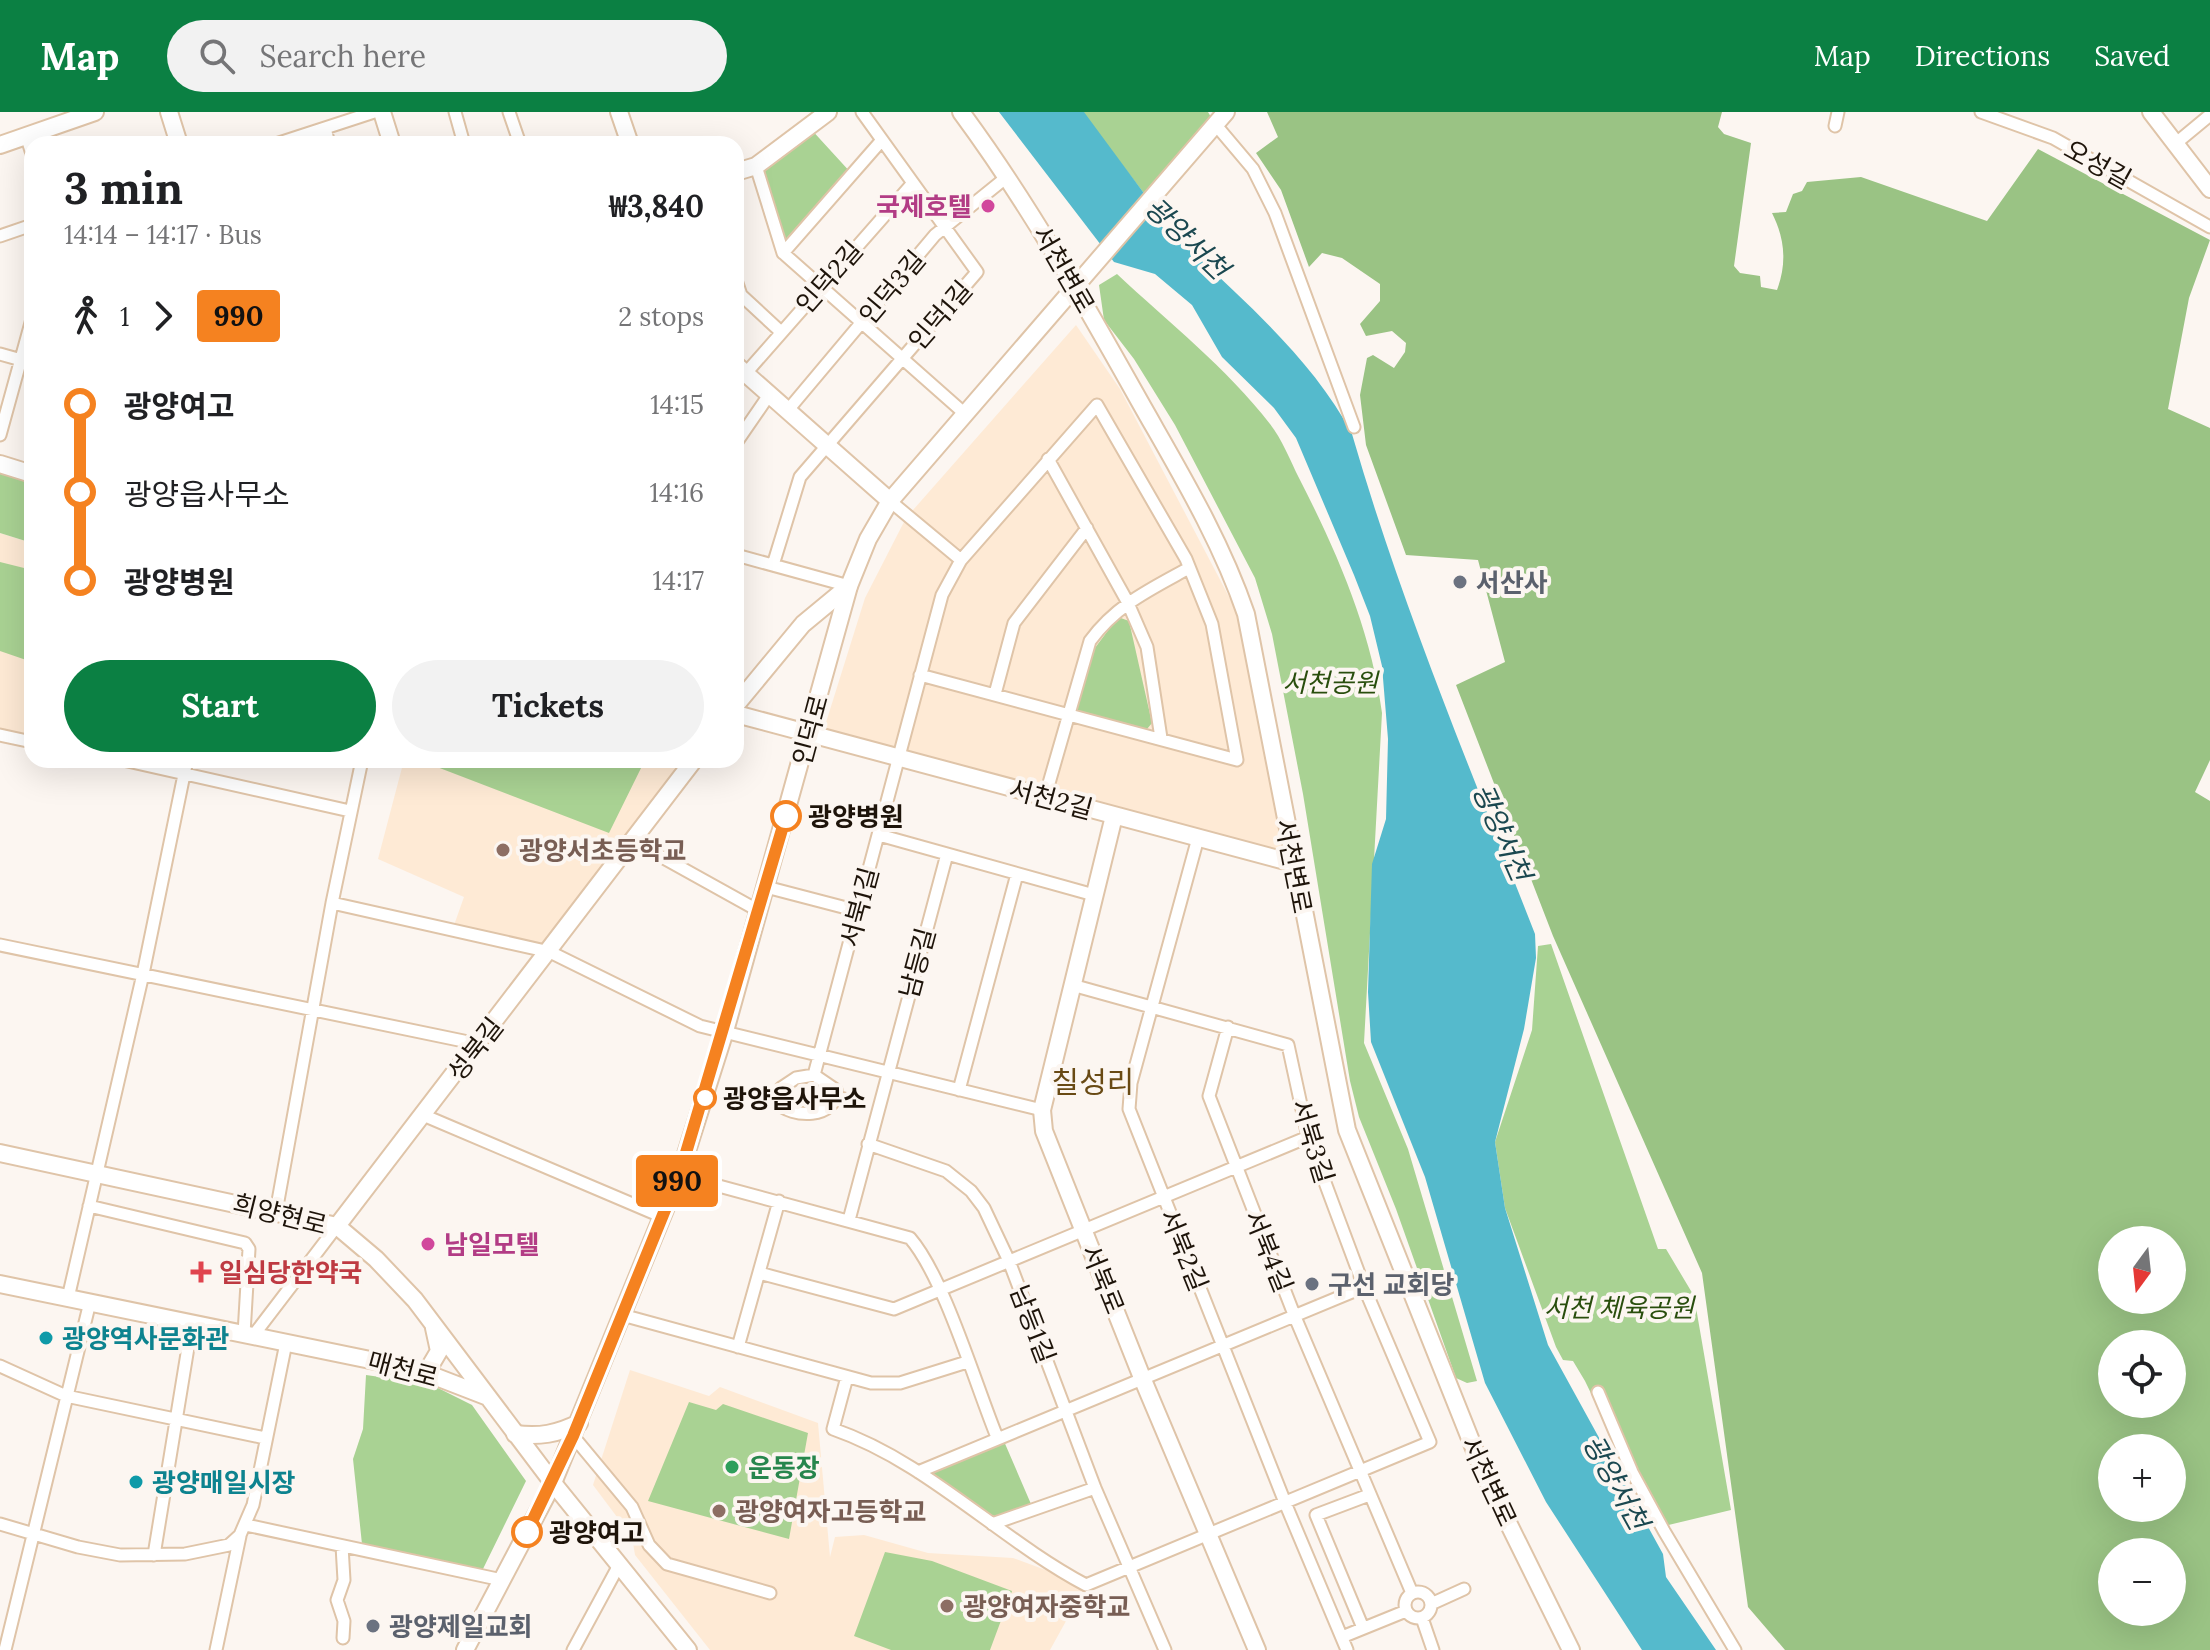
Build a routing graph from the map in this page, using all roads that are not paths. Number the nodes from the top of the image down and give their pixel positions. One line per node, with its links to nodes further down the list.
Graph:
1 (95, 112): 18 (street)
2 (169, 112): 19 (street)
3 (374, 112): 17 (street)
4 (382, 112): 22 (street)
5 (455, 112): 23 (street)
6 (509, 112): 24 (street)
7 (619, 112): 25 (street)
8 (828, 112): 29 (street)
9 (862, 112): 26 (street, 인덕1길)
10 (961, 112): 31 (street, 서천변로)
11 (1838, 112): 16 (street)
12 (1981, 112): 35 (street, 오성길)
13 (2151, 112): 27 (street)
14 (2210, 115): 27 (street)
15 (1218, 118): 39 (street, 인덕로); 53 (street)
16 (1835, 126)
17 (325, 128): 20 (street); 21 (street)
18 (26, 135): 28 (street)
19 (176, 136)
20 (300, 136)
21 (327, 136)
22 (390, 136)
23 (462, 136)
24 (517, 136)
25 (627, 136)
26 (882, 140): 32 (street, 인덕1길); 38 (street)
27 (2175, 144): 33 (street)
28 (0, 145)
29 (756, 166): 30 (street); 38 (street)
30 (744, 170)
31 (1008, 176): 34 (street, 인덕3길); 39 (street, 서천변로)
32 (913, 183): 34 (street, 인덕1길); 40 (street, 인덕2길)
33 (2210, 189)
34 (945, 227): 42 (street, 인덕3길); 45 (street, 인덕1길)
35 (2210, 227)
36 (24, 228): 37 (street)
37 (0, 236)
38 (783, 253): 40 (street)
39 (1076, 284): 52 (street, 인덕로); 89 (street, 서천변로)
40 (819, 288): 42 (street); 43 (street, 인덕2길)
41 (744, 298): 43 (street)
42 (860, 324): 45 (street); 51 (street, 인덕3길)
43 (781, 332): 47 (street, 인덕2길)
44 (0, 354): 46 (street)
45 (902, 359): 52 (street); 56 (street, 인덕1길)
46 (24, 360)
47 (744, 366)
48 (24, 367): 55 (street)
49 (744, 372): 50 (street)
50 (769, 395): 51 (street); 54 (street)
51 (788, 410): 56 (street)
52 (964, 413): 60 (street, 인덕로)
53 (1354, 427)
54 (744, 431)
55 (0, 435)
56 (827, 446): 60 (street); 64 (street, 인덕1길)
57 (1048, 459): 61 (street); 63 (street, 서북1길); 65 (street, 서북1길)
58 (0, 464): 59 (street)
59 (24, 472)
60 (890, 501): 63 (street); 66 (street, 인덕로)
61 (1087, 528): 67 (street); 69 (street)
62 (744, 557): 64 (street)
63 (961, 560): 68 (street, 서북1길)
64 (773, 565): 66 (street)
65 (1189, 568): 67 (street); 75 (street)
66 (849, 586): 70 (street); 74 (street, 인덕로)
67 (1127, 601): 71 (street); 75 (street)
68 (920, 675): 69 (street); 77 (street, 서북1길)
69 (995, 694): 71 (street)
70 (744, 695)
71 (1067, 715): 75 (street); 82 (street)
72 (744, 716): 74 (street, 서천2길)
73 (0, 735): 76 (street)
74 (809, 735): 77 (street, 서천2길); 91 (street, 인덕로)
75 (1161, 738)
76 (24, 740)
77 (898, 759): 82 (street, 서천2길); 85 (street, 서북1길)
78 (186, 768): 98 (street)
79 (193, 768): 83 (street)
80 (360, 768): 83 (street)
81 (688, 768): 87 (street, 성북길)
82 (1045, 797): 84 (street, 서천2길)
83 (350, 811): 93 (street)
84 (1114, 816): 86 (street, 서천2길); 92 (street, 서북로)
85 (879, 835): 88 (street); 95 (street, 서북1길)
86 (1198, 838): 89 (street, 서천2길); 100 (street, 서북2길)
87 (633, 841): 94 (street); 97 (street, 성북길)
88 (947, 854): 90 (street); 106 (street, 남등길)
89 (1293, 863): 190 (street, 서천변로)
90 (1017, 874): 92 (street); 108 (street)
91 (766, 887): 94 (street, 인덕로); 95 (street)
92 (1094, 895): 99 (street, 서북로)
93 (332, 903): 97 (street); 101 (street)
94 (759, 911): 103 (street, 인덕로)
95 (858, 911): 105 (street, 서북1길)
96 (0, 945): 98 (street)
97 (550, 952): 103 (street); 104 (street, 성북길)
98 (143, 974): 101 (street); 118 (street)
99 (1072, 985): 100 (street, 서북3길); 111 (street, 서북로)
100 (1152, 1007): 102 (street, 서북3길); 119 (street, 서북2길)
101 (313, 1008): 104 (street); 122 (street)
102 (1228, 1027): 113 (street, 서북3길); 116 (street, 서북4길)
103 (725, 1031): 105 (street); 117 (street, 인덕로)
104 (478, 1044): 112 (street, 성북길)
105 (819, 1055): 106 (street); 107 (street, 서북1길)
106 (888, 1072): 108 (street); 114 (street, 남등길)
107 (814, 1075): 109 (street); 109 (street)
108 (959, 1090): 111 (street)
109 (836, 1097): 110 (street)
110 (856, 1102)
111 (1042, 1110): 126 (street, 서북로)
112 (423, 1115): 123 (street); 125 (street, 성북길)
113 (1308, 1137): 116 (street); 130 (street, 서북3길)
114 (868, 1144): 124 (street, 남등길); 127 (street, 남등1길)
115 (0, 1153): 118 (street, 희양현로)
116 (1235, 1167): 119 (street); 135 (street, 서북4길)
117 (680, 1173): 120 (street); 123 (street, 인덕로)
118 (96, 1174): 121 (street); 122 (street, 희양현로)
119 (1163, 1197): 126 (street); 140 (street, 서북2길)
120 (779, 1201): 124 (street); 128 (street)
121 (89, 1206): 132 (street); 138 (street)
122 (276, 1212): 125 (street, 희양현로)
123 (663, 1217): 134 (street, 인덕로)
124 (849, 1220): 131 (street)
125 (337, 1226): 137 (street, 희양현로); 138 (street, 성북길)
126 (1084, 1231): 127 (street); 146 (street, 서북로)
127 (1009, 1261): 131 (street); 150 (street, 남등1길)
128 (759, 1273): 131 (street); 141 (street)
129 (0, 1284): 132 (street, 매천로)
130 (1364, 1287): 135 (street); 156 (street, 서북3길)
131 (940, 1292): 142 (street)
132 (68, 1298): 133 (street, 매천로)
133 (90, 1302): 136 (street, 매천로); 148 (street)
134 (622, 1315): 141 (street); 152 (street, 인덕로)
135 (1295, 1317): 140 (street); 156 (street, 서북4길)
136 (192, 1323): 138 (street, 매천로); 151 (street)
137 (433, 1323): 144 (street); 149 (street, 희양현로)
138 (248, 1335): 139 (street, 매천로)
139 (286, 1343): 144 (street, 매천로); 155 (street)
140 (1223, 1346): 146 (street); 161 (street, 서북2길)
141 (738, 1347): 145 (street)
142 (967, 1362): 145 (street); 154 (street)
143 (0, 1366): 148 (street)
144 (426, 1373): 149 (street, 매천로)
145 (847, 1377): 157 (street)
146 (1143, 1380): 150 (street); 166 (street, 서북로)
147 (1598, 1392): 191 (street)
148 (66, 1396): 151 (street); 165 (street)
149 (488, 1397): 153 (street)
150 (1066, 1409): 154 (street); 159 (street, 남등1길)
151 (177, 1418): 155 (street); 168 (street)
152 (576, 1430): 153 (street); 158 (street, 인덕로); 173 (street)
153 (515, 1434): 158 (street)
154 (997, 1437): 157 (street)
155 (265, 1438): 164 (street)
156 (1359, 1471): 160 (street, 서북4길); 161 (street)
157 (918, 1472): 163 (street)
158 (553, 1483): 169 (street); 171 (street, 인덕로)
159 (1095, 1488): 163 (street); 170 (street, 남등1길)
160 (1369, 1495): 174 (street, 서북4길); 178 (street)
161 (1286, 1505): 166 (street); 179 (street, 서북2길)
162 (0, 1524): 165 (street)
163 (992, 1524): 170 (street)
164 (243, 1530): 167 (street); 168 (street); 183 (street)
165 (32, 1533): 168 (street); 182 (street)
166 (1209, 1536): 170 (street); 187 (street, 서북로)
167 (342, 1546): 171 (street); 180 (street)
168 (154, 1555)
169 (619, 1565): 181 (street); 185 (street)
170 (1131, 1566): 186 (street, 남등1길)
171 (502, 1580): 184 (street, 인덕로)
172 (1464, 1589): 175 (street)
173 (770, 1593)
174 (1412, 1593): 175 (street); 176 (street)
175 (1431, 1604): 177 (street)
176 (1406, 1611): 177 (street); 178 (street)
177 (1422, 1618): 189 (street)
178 (1363, 1628): 179 (street)
179 (1342, 1637): 188 (street, 서북2길)
180 (343, 1638)
181 (574, 1649)
182 (5, 1650)
183 (216, 1650)
184 (465, 1650)
185 (688, 1650)
186 (1165, 1650)
187 (1257, 1650)
188 (1347, 1650)
189 (1433, 1650)
190 (1571, 1650)
191 (1735, 1650)

